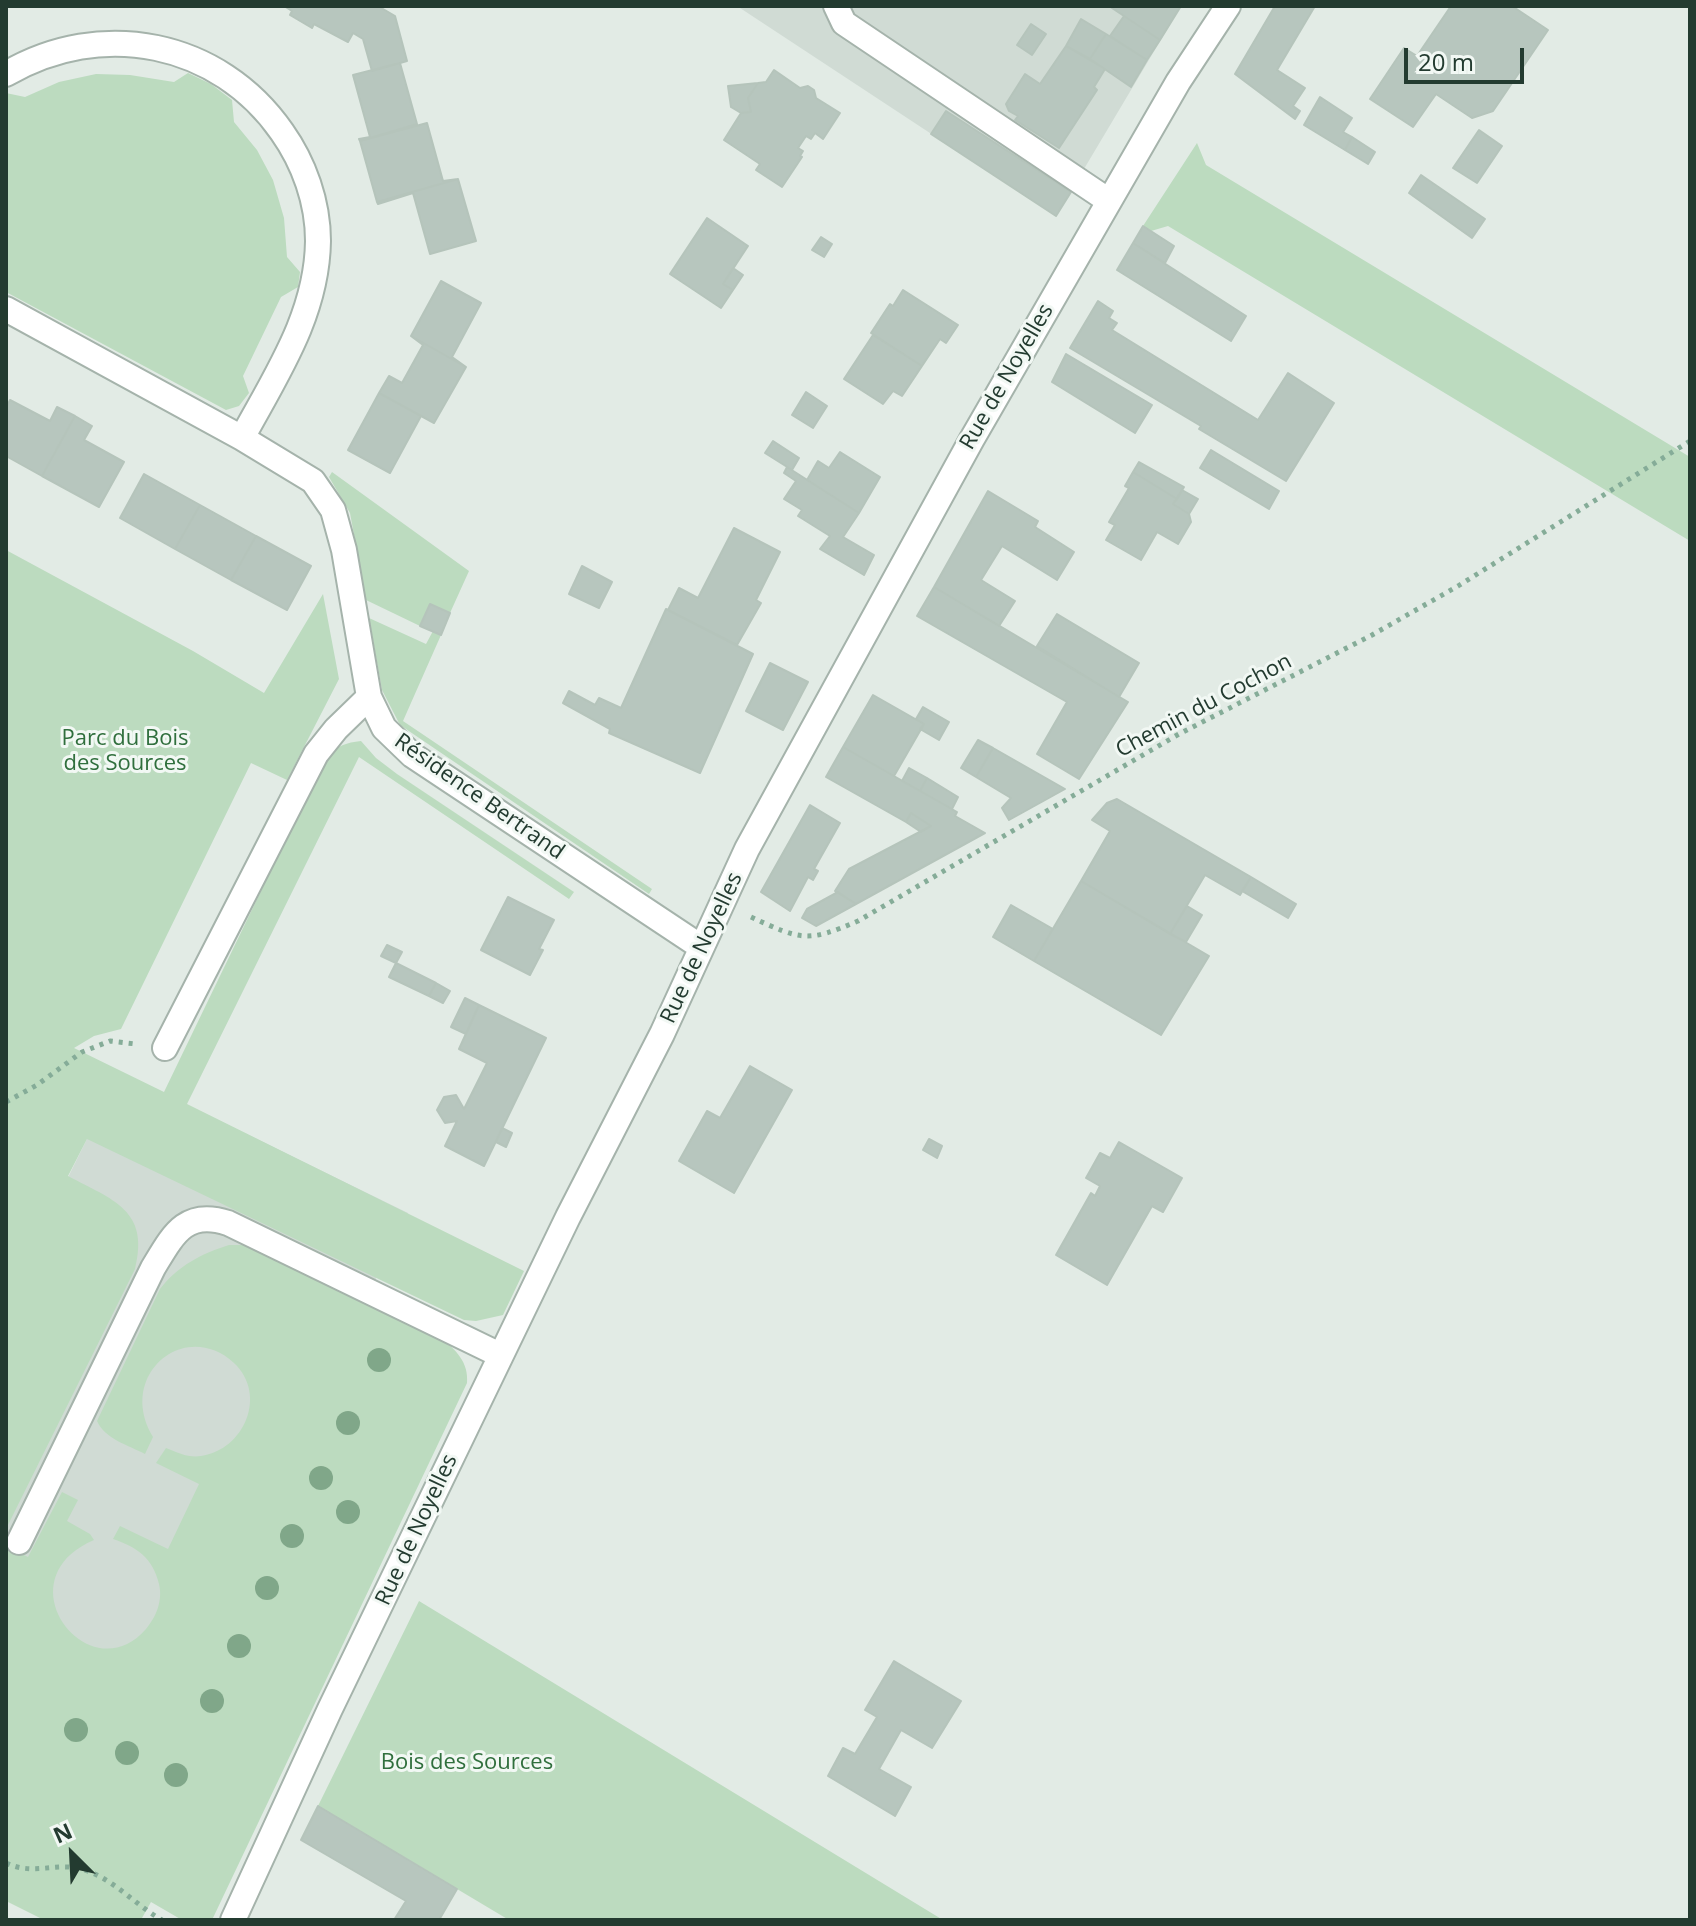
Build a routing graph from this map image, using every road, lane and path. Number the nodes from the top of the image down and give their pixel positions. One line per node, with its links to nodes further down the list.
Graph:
1 (836, 6): 4 (street)
2 (1228, 6): 4 (street, Rue de Noyelles)
3 (6, 74): 6 (street)
4 (1109, 201): 9 (street, Rue de Noyelles)
5 (6, 309): 6 (street, Résidence Bertrand)
6 (242, 438): 8 (street, Résidence Bertrand)
7 (1690, 441): 9 (path, Chemin du Cochon)
8 (369, 697): 10 (street, Résidence Bertrand); 11 (street)
9 (720, 904): 10 (street, Rue de Noyelles)
10 (701, 947): 13 (street, Rue de Noyelles)
11 (165, 1048): 12 (path)
12 (6, 1102)
13 (500, 1355): 14 (street); 17 (street, Rue de Noyelles)
14 (19, 1542)
15 (6, 1863): 16 (path)
16 (162, 1920)
17 (233, 1920)

